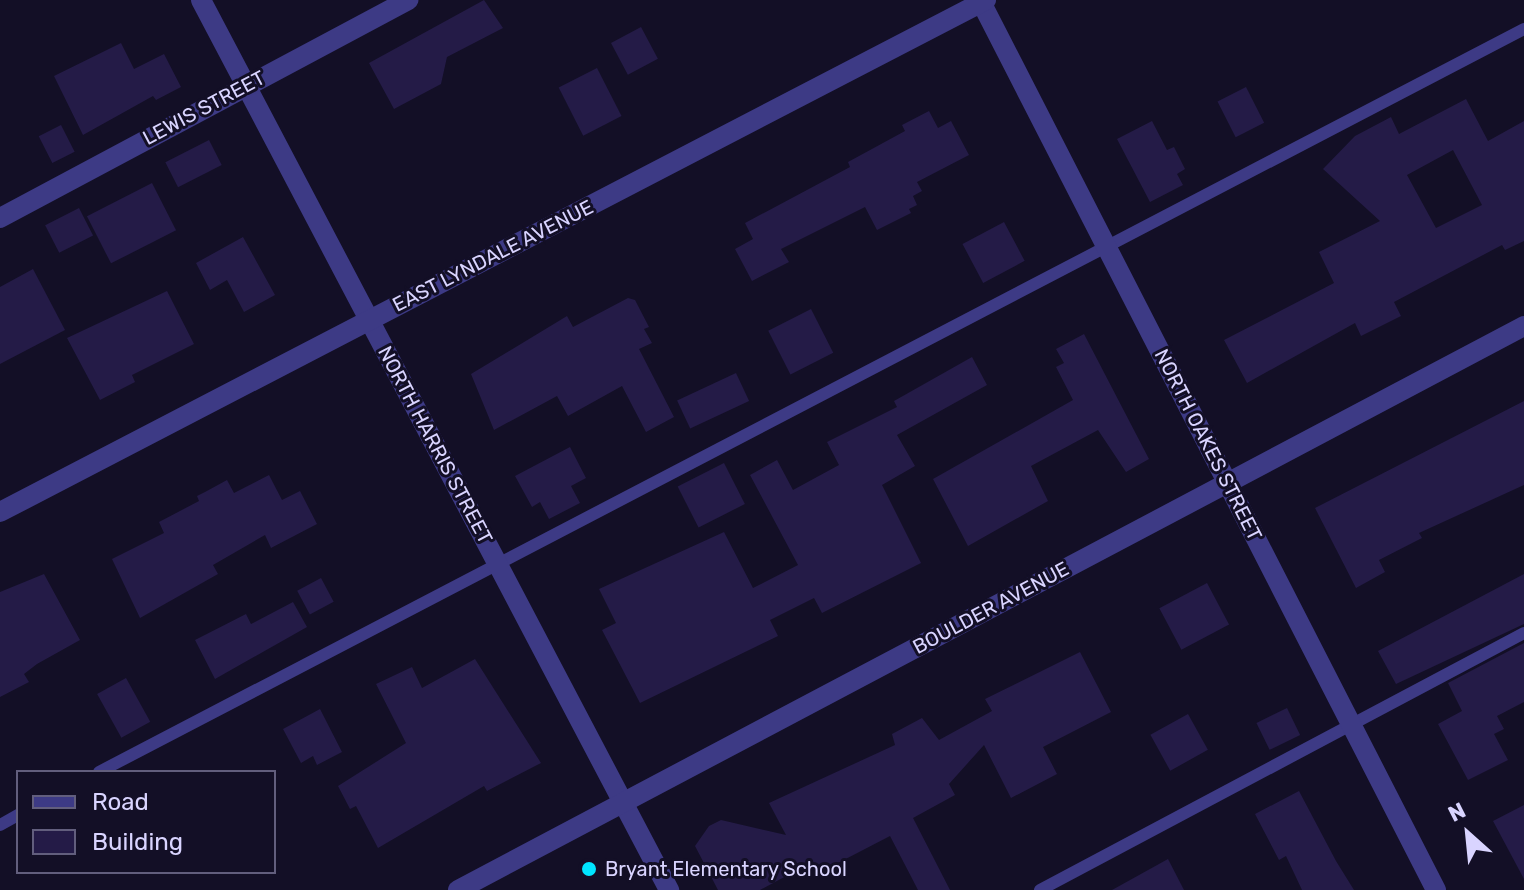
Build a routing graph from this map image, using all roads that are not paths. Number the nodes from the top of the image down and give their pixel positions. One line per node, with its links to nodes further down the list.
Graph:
1 (201, 0): 5 (street, NORTH HARRIS STREET)
2 (409, 0): 5 (street, LEWIS STREET)
3 (983, 1): 7 (street, NORTH OAKES STREET); 8 (street, EAST LYNDALE AVENUE)
4 (1524, 29): 7 (lane)
5 (246, 86): 6 (street, LEWIS STREET); 8 (street, NORTH HARRIS STREET)
6 (0, 218)
7 (1107, 247): 10 (street, NORTH OAKES STREET); 12 (lane)
8 (369, 321): 11 (street, EAST LYNDALE AVENUE); 12 (street, NORTH HARRIS STREET)
9 (1524, 326): 10 (street, BOULDER AVENUE)
10 (1228, 482): 14 (street, NORTH OAKES STREET); 16 (street, BOULDER AVENUE)
11 (0, 512)
12 (496, 562): 15 (lane); 16 (street, NORTH HARRIS STREET)
13 (1524, 633): 14 (lane)
14 (1352, 726): 19 (lane); 20 (street, NORTH OAKES STREET)
15 (103, 770)
16 (624, 802): 17 (street, BOULDER AVENUE); 18 (street, NORTH HARRIS STREET)
17 (458, 890)
18 (669, 890)
19 (1040, 890)
20 (1436, 890)

